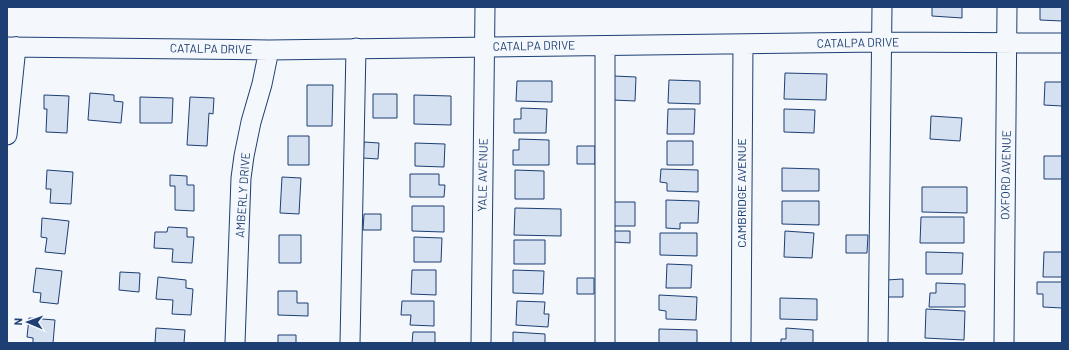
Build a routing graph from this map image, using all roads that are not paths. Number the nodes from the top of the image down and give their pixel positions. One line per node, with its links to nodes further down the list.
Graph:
1 (485, 7): 10 (street, YALE AVENUE)
2 (882, 7): 4 (street)
3 (1007, 7): 5 (street, OXFORD AVENUE)
4 (880, 42): 5 (street, CATALPA DRIVE); 7 (street, CATALPA DRIVE); 19 (street)
5 (1007, 42): 6 (street, CATALPA DRIVE); 20 (street, OXFORD AVENUE)
6 (1062, 43)
7 (744, 44): 8 (street, CATALPA DRIVE); 18 (street, CAMBRIDGE AVENUE)
8 (605, 46): 10 (street, CATALPA DRIVE); 17 (street)
9 (12, 47): 12 (street, CATALPA DRIVE); 13 (street)
10 (485, 47): 11 (street, CATALPA DRIVE); 16 (street, YALE AVENUE)
11 (356, 48): 12 (street, CATALPA DRIVE); 15 (street)
12 (269, 50): 14 (street, AMBERLY DRIVE)
13 (7, 135)
14 (235, 343)
15 (350, 343)
16 (481, 343)
17 (605, 343)
18 (741, 343)
19 (878, 343)
20 (1004, 343)

